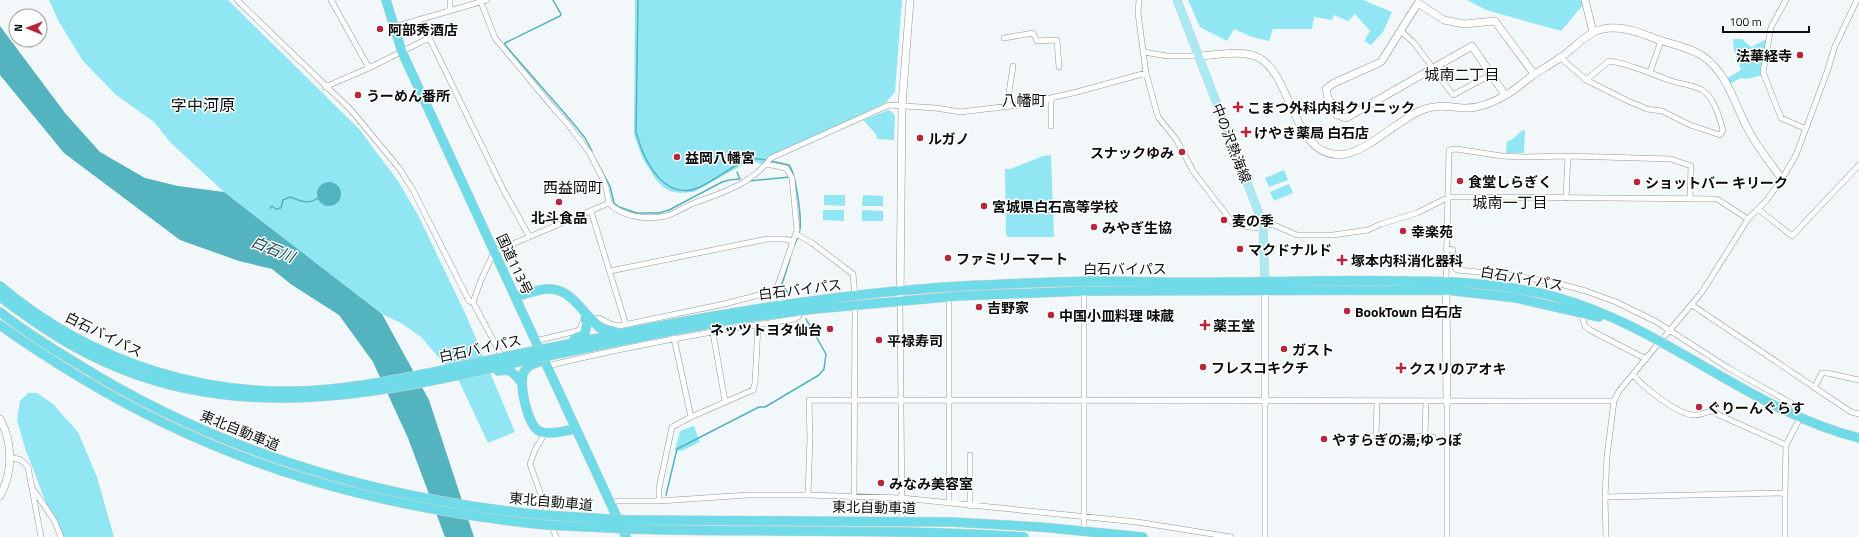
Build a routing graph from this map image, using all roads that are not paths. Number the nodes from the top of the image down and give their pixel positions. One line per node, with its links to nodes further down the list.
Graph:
1 (237, 0): 34 (street)
2 (331, 0): 26 (street)
3 (386, 0): 15 (highway, 国道113号)
4 (450, 0): 13 (street)
5 (487, 0): 12 (street)
6 (910, 0): 37 (street)
7 (1139, 0): 22 (street)
8 (1177, 0): 23 (main road, 中の沢熱海線)
9 (1585, 0): 17 (street)
10 (1786, 0): 40 (street)
11 (1857, 0): 40 (street)
12 (481, 2): 13 (street); 48 (street)
13 (450, 10): 14 (street)
14 (420, 20): 15 (street); 18 (street)
15 (394, 27): 21 (highway, 国道113号)
16 (1400, 30): 28 (street); 28 (street); 32 (street)
17 (1593, 32): 20 (street); 24 (street)
18 (429, 38): 21 (street); 54 (street)
19 (1004, 38): 27 (street)
20 (1661, 41): 29 (street); 44 (street)
21 (402, 52): 26 (street); 57 (highway, 国道113号)
22 (1144, 52): 23 (street); 30 (street)
23 (1198, 56): 35 (street); 52 (main road, 中の沢熱海線)
24 (1561, 58): 32 (street); 33 (street)
25 (1013, 66): 38 (street)
26 (369, 68): 34 (street)
27 (1059, 68)
28 (1434, 69): 31 (street); 31 (street)
29 (1650, 72): 33 (street); 33 (street)
30 (1146, 73): 36 (street); 52 (street)
31 (1490, 74): 35 (street)
32 (1534, 74): 35 (street)
33 (1586, 80)
34 (325, 87): 70 (street)
35 (1505, 95)
36 (1051, 98): 38 (street); 39 (street)
37 (902, 105): 38 (street); 42 (street); 64 (street)
38 (1007, 106)
39 (1051, 126)
40 (1804, 128): 44 (street)
41 (1568, 156): 45 (street); 46 (street); 47 (street)
42 (766, 163): 48 (street); 53 (street)
43 (1859, 165): 49 (street)
44 (1782, 179): 49 (street)
45 (1449, 197): 46 (street); 52 (street); 56 (street)
46 (1566, 198): 47 (street)
47 (1690, 199): 51 (street)
48 (608, 204): 50 (street)
49 (1758, 209): 51 (street)
50 (591, 211): 54 (street); 58 (street)
51 (1748, 219): 73 (street)
52 (1263, 227): 62 (main road, 中の沢熱海線)
53 (798, 235): 55 (street); 68 (street)
54 (529, 236): 57 (street)
55 (792, 241): 58 (street); 63 (street)
56 (1446, 248): 60 (street); 83 (street)
57 (494, 252): 67 (highway, 国道113号); 70 (street)
58 (610, 271): 81 (street)
59 (1084, 282): 62 (highway, 白石バイパス); 64 (highway, 白石バイパス); 65 (street)
60 (1446, 285): 62 (highway, 白石バイパス); 76 (highway, 白石バイパス); 80 (highway, 白石バイパス); 108 (street)
61 (0, 286): 98 (highway, 白石バイパス)
62 (1265, 286): 65 (highway, 白石バイパス); 105 (street)
63 (774, 291): 72 (street); 81 (street)
64 (900, 291): 68 (highway, 白石バイパス); 69 (street)
65 (1084, 291): 69 (highway, 白石バイパス); 103 (street)
66 (0, 297): 98 (highway, 白石バイパス)
67 (515, 297): 77 (highway); 89 (highway, 国道113号)
68 (855, 300): 69 (highway, 白石バイパス); 72 (highway, 白石バイパス); 74 (highway, 白石バイパス); 99 (street)
69 (900, 301): 102 (street)
70 (473, 302): 90 (street)
71 (949, 303): 100 (street)
72 (783, 304): 82 (highway, 白石バイパス)
73 (1692, 305): 83 (street); 97 (street)
74 (798, 311): 79 (street); 82 (highway, 白石バイパス)
75 (0, 312): 142 (highway, 東北自動車道, bridge)
76 (1581, 312): 80 (highway, 白石バイパス); 91 (street)
77 (586, 317): 81 (highway, bridge); 89 (highway, bridge)
78 (0, 325): 137 (highway, 東北自動車道, bridge)
79 (758, 325): 84 (street); 101 (street)
80 (1629, 326): 111 (highway, 白石バイパス)
81 (626, 328): 82 (highway, 白石バイパス, bridge); 85 (street); 89 (highway, 白石バイパス, bridge)
82 (660, 330): 89 (highway, 白石バイパス, bridge)
83 (1670, 330): 86 (street); 111 (street)
84 (713, 332): 87 (street); 101 (street)
85 (557, 336): 89 (street); 92 (street)
86 (1665, 336)
87 (674, 338): 92 (street); 110 (street)
88 (1658, 344): 91 (street)
89 (537, 354): 90 (highway, 白石バイパス); 92 (street); 93 (highway, 白石バイパス); 96 (highway); 113 (highway, 国道113号)
90 (507, 356): 93 (highway, 白石バイパス)
91 (1646, 358): 94 (street)
92 (567, 361)
93 (492, 367): 96 (highway); 98 (highway, 白石バイパス); 98 (highway, 白石バイパス)
94 (1633, 375): 104 (street); 120 (street)
95 (1859, 380): 97 (street)
96 (521, 382): 114 (highway)
97 (1814, 388): 109 (street)
98 (251, 394)
99 (854, 400): 102 (street); 125 (street); 127 (street)
100 (949, 400): 102 (street); 103 (street); 131 (street)
101 (725, 401): 110 (street)
102 (901, 401): 129 (street)
103 (1084, 401): 105 (street); 135 (street)
104 (1614, 401): 108 (street); 128 (street)
105 (1266, 402): 106 (street); 144 (street)
106 (1377, 402): 107 (street); 116 (street)
107 (1426, 402): 108 (street); 117 (street)
108 (1447, 402): 145 (street)
109 (1859, 414)
110 (691, 417): 130 (street)
111 (1800, 418): 119 (highway, 白石バイパス); 120 (street)
112 (0, 419): 122 (street)
113 (576, 429): 114 (highway); 132 (highway, 国道113号)
114 (544, 433): 140 (street)
115 (1368, 436): 116 (street)
116 (1376, 436): 117 (street)
117 (1425, 436): 118 (street)
118 (1433, 437)
119 (1859, 438)
120 (1786, 446): 124 (street)
121 (970, 455): 133 (street)
122 (10, 457): 123 (street); 126 (street)
123 (32, 488): 138 (street); 139 (street)
124 (1785, 493): 128 (street); 147 (street)
125 (808, 495): 127 (street); 130 (street)
126 (0, 496)
127 (854, 496): 129 (street)
128 (1605, 497): 146 (street)
129 (902, 498): 131 (street); 134 (street)
130 (659, 501): 132 (street)
131 (949, 503): 133 (street)
132 (610, 504): 137 (highway, 国道113号)
133 (970, 506): 135 (street)
134 (902, 516)
135 (1084, 517): 136 (street); 143 (street)
136 (1084, 528)
137 (628, 533): 141 (highway, 東北自動車道)
138 (41, 537)
139 (62, 537)
140 (556, 537)
141 (1024, 537)
142 (1142, 537)
143 (1232, 537)
144 (1265, 537)
145 (1447, 537)
146 (1606, 537)
147 (1785, 537)

